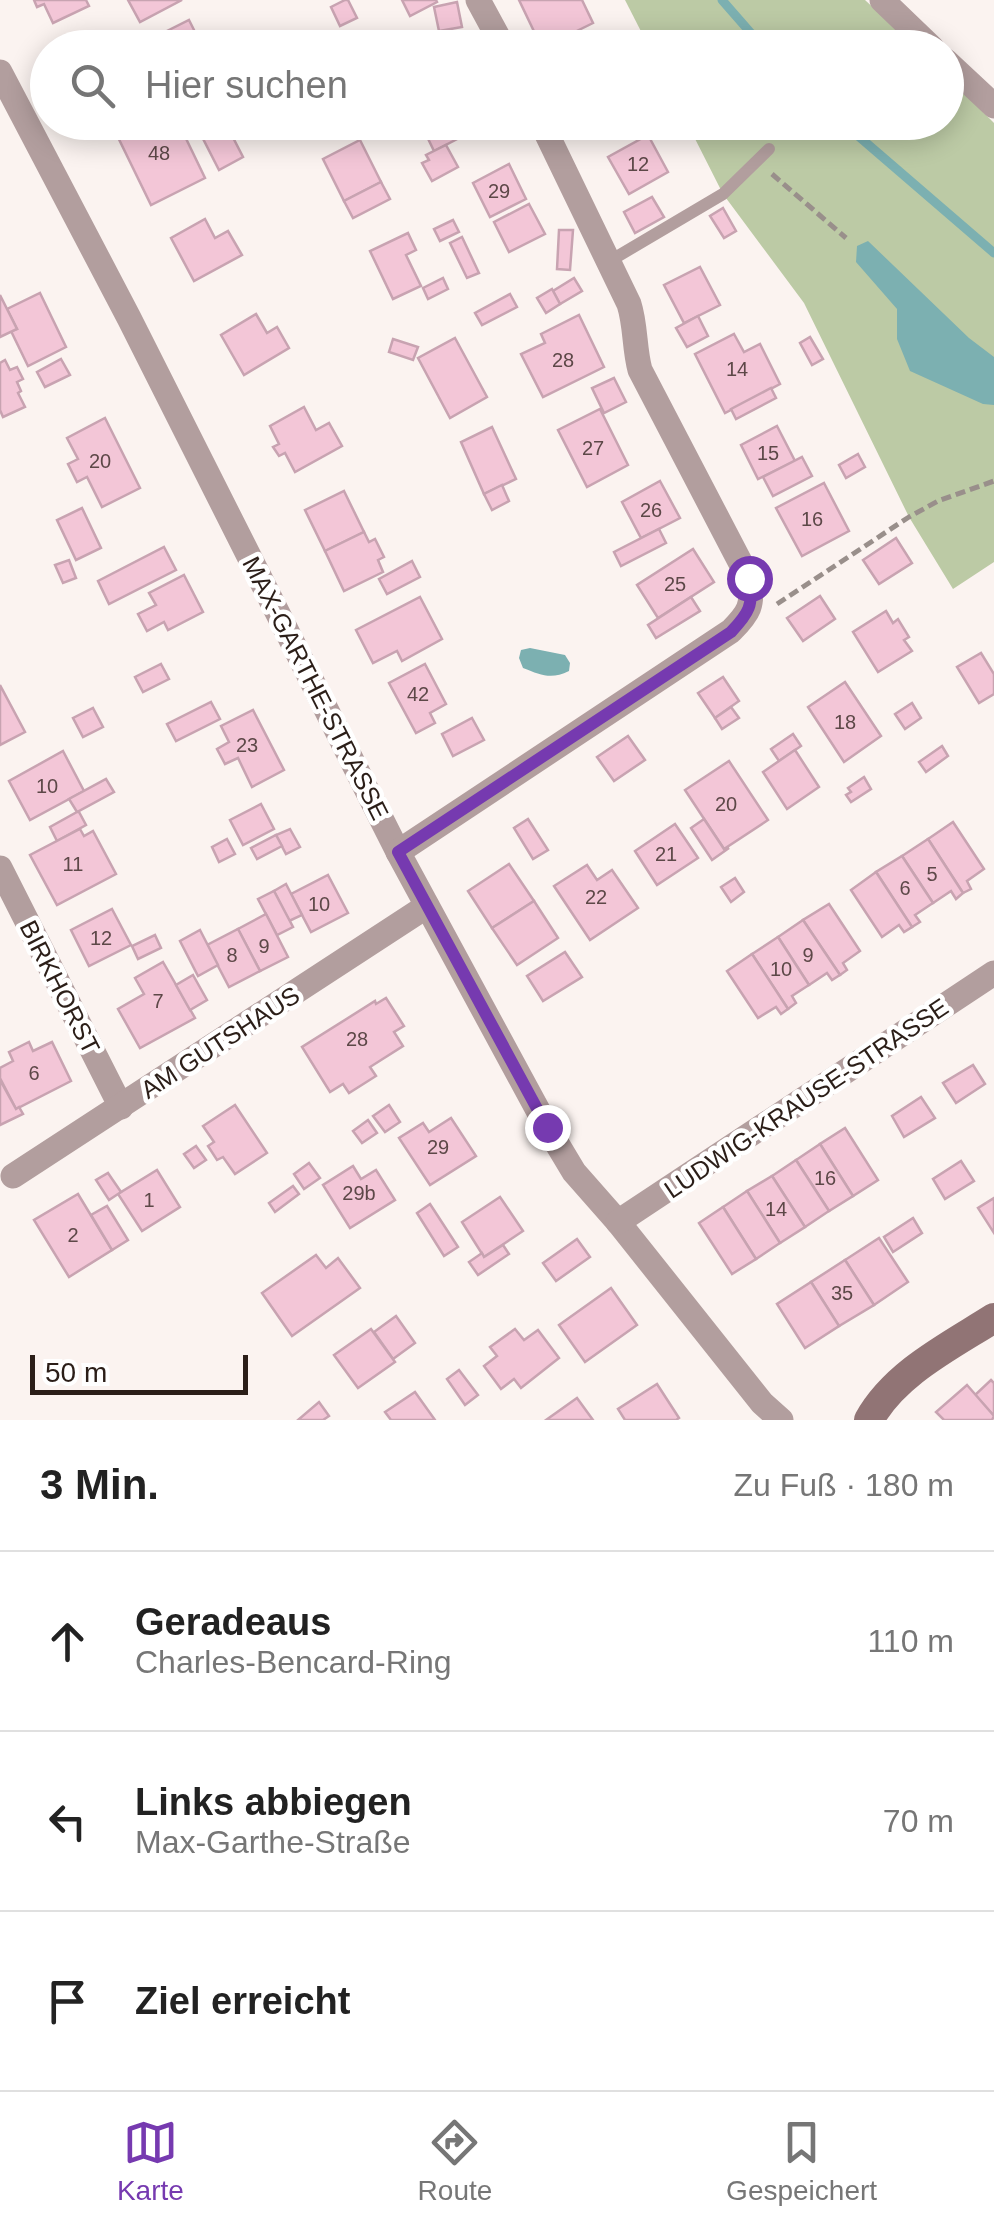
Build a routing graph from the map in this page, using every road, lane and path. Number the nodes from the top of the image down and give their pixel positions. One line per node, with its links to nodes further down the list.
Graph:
1 (478, 0): 3 (street)
2 (882, 0): 4 (street)
3 (494, 30)
4 (913, 30)
5 (0, 72): 8 (street, MAX-GARTHE-STRASSE)
6 (964, 78): 7 (street)
7 (994, 106)
8 (30, 129)
9 (36, 140): 17 (street, MAX-GARTHE-STRASSE)
10 (550, 140): 14 (street)
11 (769, 149): 12 (lane)
12 (758, 162): 13 (path); 14 (lane)
13 (846, 238)
14 (608, 262): 16 (street)
15 (994, 481): 16 (path)
16 (747, 614): 17 (street)
17 (398, 852): 19 (street, MAX-GARTHE-STRASSE)
18 (0, 868): 21 (street, BIRKHORST)
19 (427, 906): 21 (street, AM GUTSHAUS); 23 (street, MAX-GARTHE-STRASSE)
20 (994, 973): 23 (street, LUDWIG-KRAUSE-STRASSE)
21 (121, 1107): 22 (street, AM GUTSHAUS)
22 (13, 1176)
23 (618, 1222): 25 (street, MAX-GARTHE-STRASSE)
24 (994, 1318): 26 (main road)
25 (762, 1414)
26 (869, 1420)

